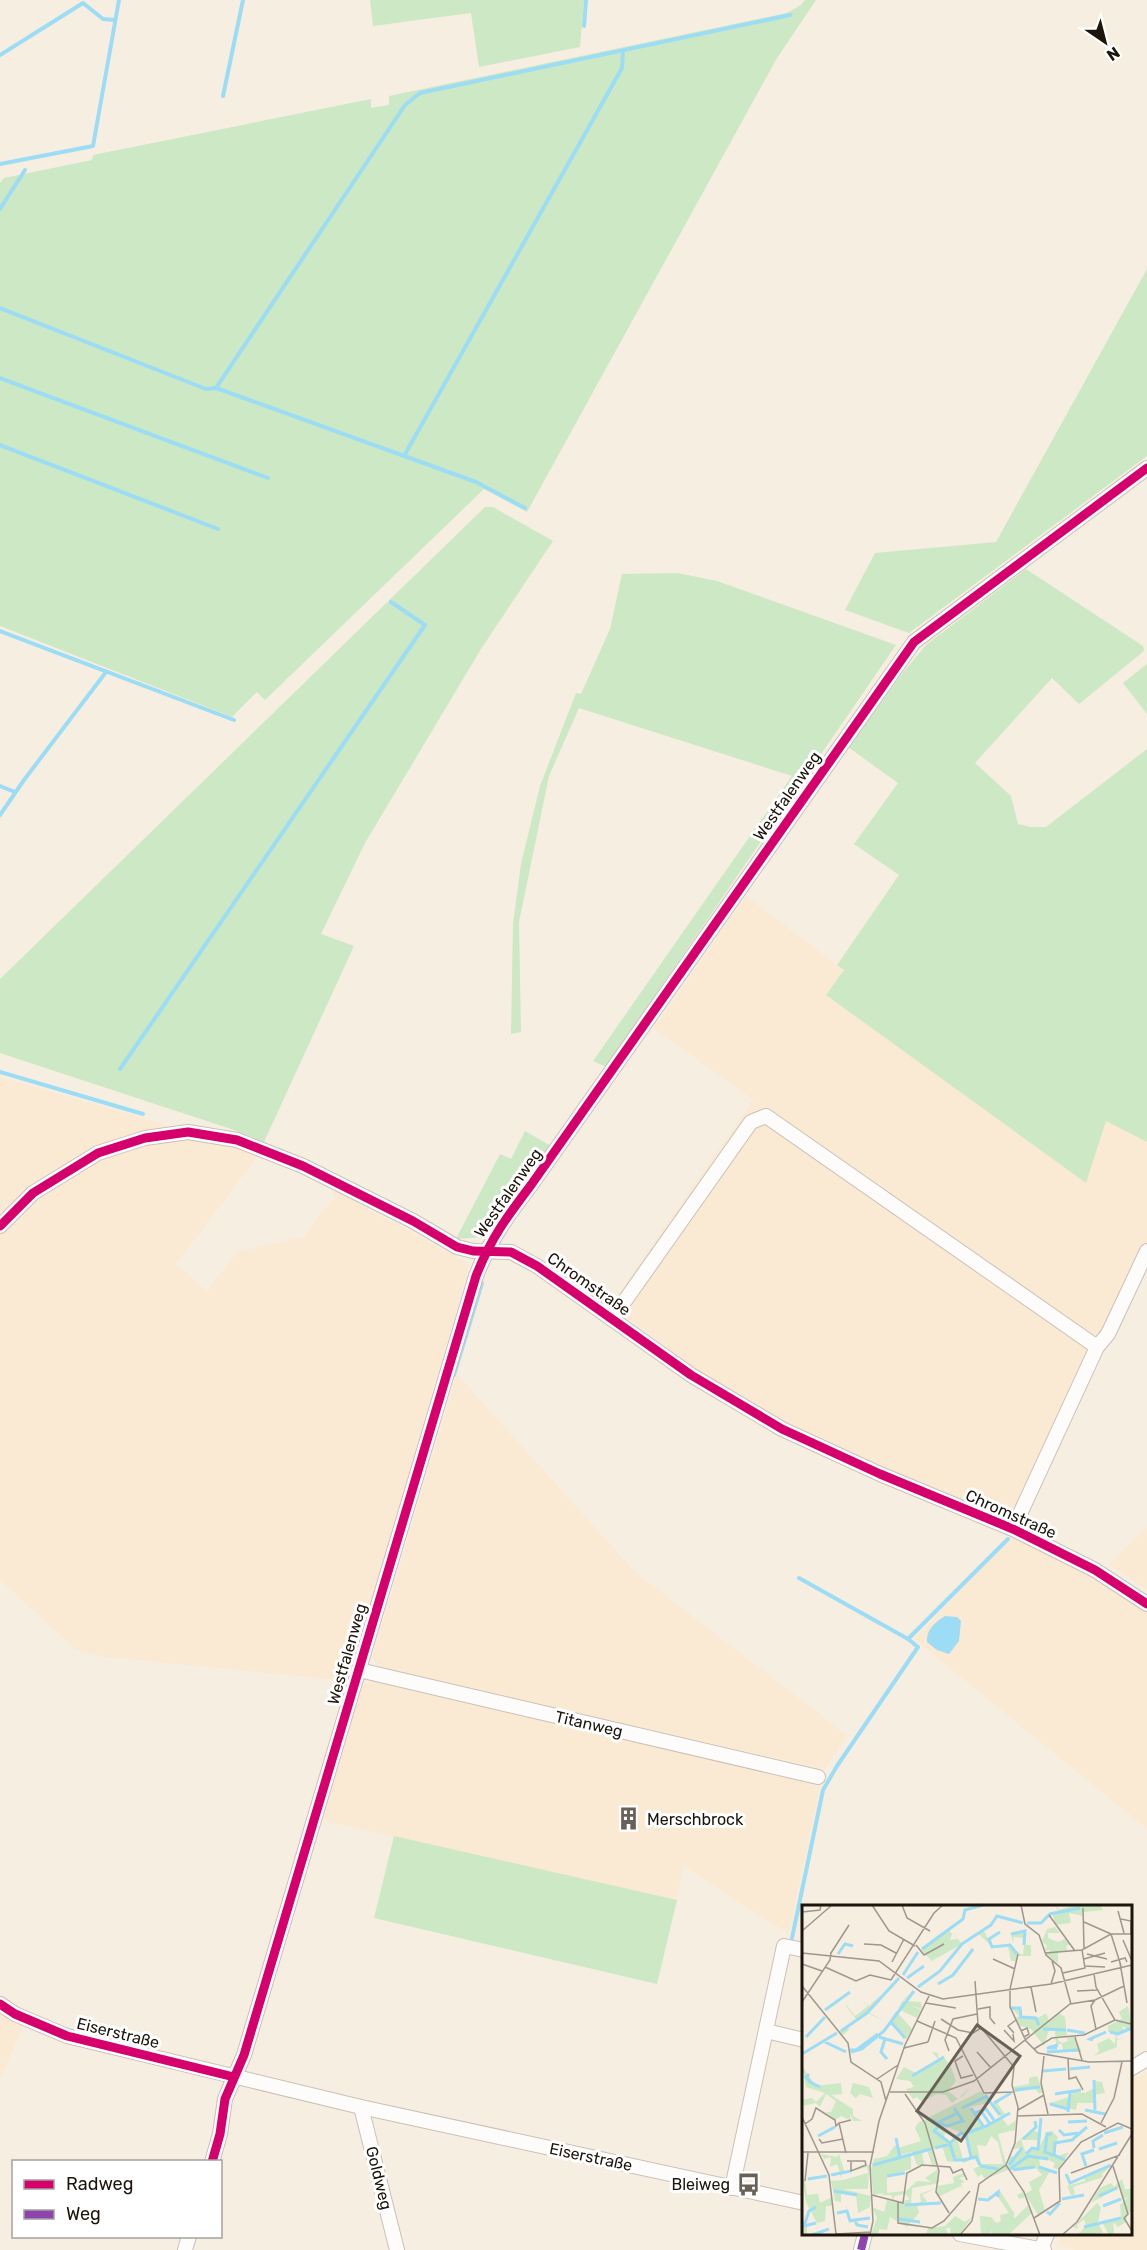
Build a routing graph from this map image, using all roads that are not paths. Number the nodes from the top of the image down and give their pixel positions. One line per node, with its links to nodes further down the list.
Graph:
1 (1147, 468): 3 (street, Westfalenweg)
2 (0, 1226): 3 (street, Chromstraße)
3 (486, 1250): 5 (street, Chromstraße); 9 (street, Westfalenweg)
4 (1147, 1251): 6 (street, Chromstraße)
5 (612, 1319): 6 (street, Chromstraße); 7 (street, Chromstraße)
6 (1097, 1347): 7 (street, Chromstraße)
7 (1013, 1529): 8 (street, Chromstraße)
8 (1147, 1604)
9 (359, 1670): 10 (street, Titanweg); 17 (street, Westfalenweg)
10 (818, 1777)
11 (802, 1950): 13 (street)
12 (0, 2004): 17 (street, Eiserstraße)
13 (766, 2031): 14 (street); 20 (street)
14 (802, 2040)
15 (1147, 2059): 16 (street)
16 (1132, 2068)
17 (234, 2078): 18 (street, Eiserstraße); 19 (street, Westfalenweg)
18 (361, 2107): 20 (street, Eiserstraße); 25 (street, Goldweg)
19 (213, 2160)
20 (732, 2188): 21 (street, Eiserstraße)
21 (802, 2203)
22 (865, 2235): 26 (street)
23 (966, 2235): 24 (street)
24 (1043, 2249)
25 (396, 2250)
26 (861, 2250)

